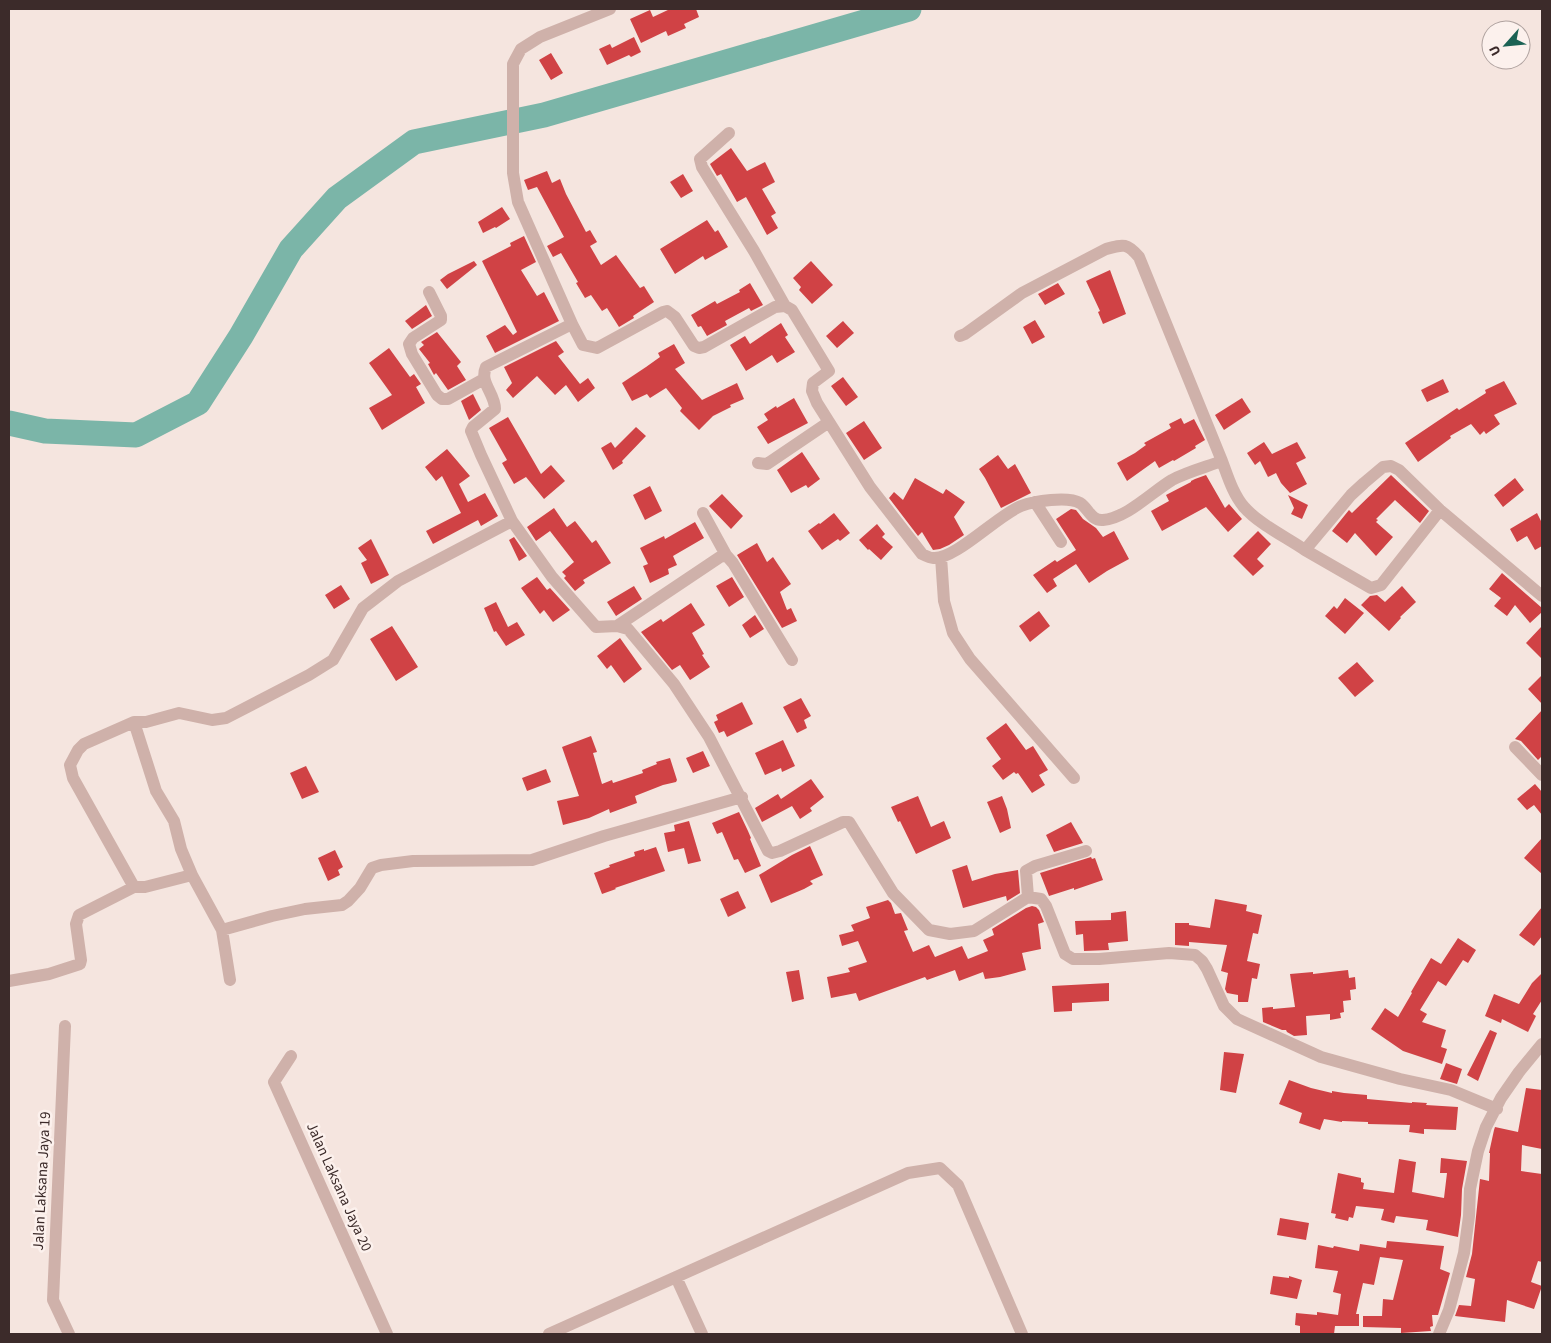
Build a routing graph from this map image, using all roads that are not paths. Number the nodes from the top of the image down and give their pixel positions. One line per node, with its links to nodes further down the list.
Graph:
1 (610, 9): 5 (street)
2 (729, 133): 4 (street)
3 (429, 292): 7 (street)
4 (785, 306): 5 (street); 8 (street)
5 (572, 324): 7 (street)
6 (960, 336): 9 (street)
7 (484, 379): 14 (street)
8 (828, 422): 10 (street); 18 (street)
9 (1222, 461): 11 (street); 16 (street)
10 (758, 463)
11 (1035, 502): 15 (street); 18 (street)
12 (1440, 510): 16 (street); 16 (street); 19 (street)
13 (703, 513): 17 (street)
14 (512, 521): 20 (street); 22 (street)
15 (1061, 542)
16 (1305, 550)
17 (726, 555): 20 (street); 21 (street)
18 (942, 557): 25 (street)
19 (1542, 596)
20 (618, 626): 26 (street)
21 (792, 660)
22 (134, 722): 28 (street); 29 (street)
23 (1515, 747): 24 (street)
24 (1542, 775)
25 (1074, 778)
26 (742, 797): 30 (street); 31 (street)
27 (1086, 851): 30 (street)
28 (192, 875): 29 (street); 31 (street)
29 (134, 887): 33 (street)
30 (1028, 897): 37 (street)
31 (222, 930): 32 (street)
32 (230, 980)
33 (9, 981)
34 (66, 1026): 39 (street, Jalan Laksana Jaya 19)
35 (1542, 1044): 37 (street)
36 (291, 1056): 40 (street, Jalan Laksana Jaya 20)
37 (1497, 1109): 44 (street)
38 (676, 1277): 41 (street); 42 (street); 43 (street)
39 (68, 1334)
40 (387, 1334)
41 (549, 1334)
42 (702, 1334)
43 (1022, 1334)
44 (1439, 1334)

